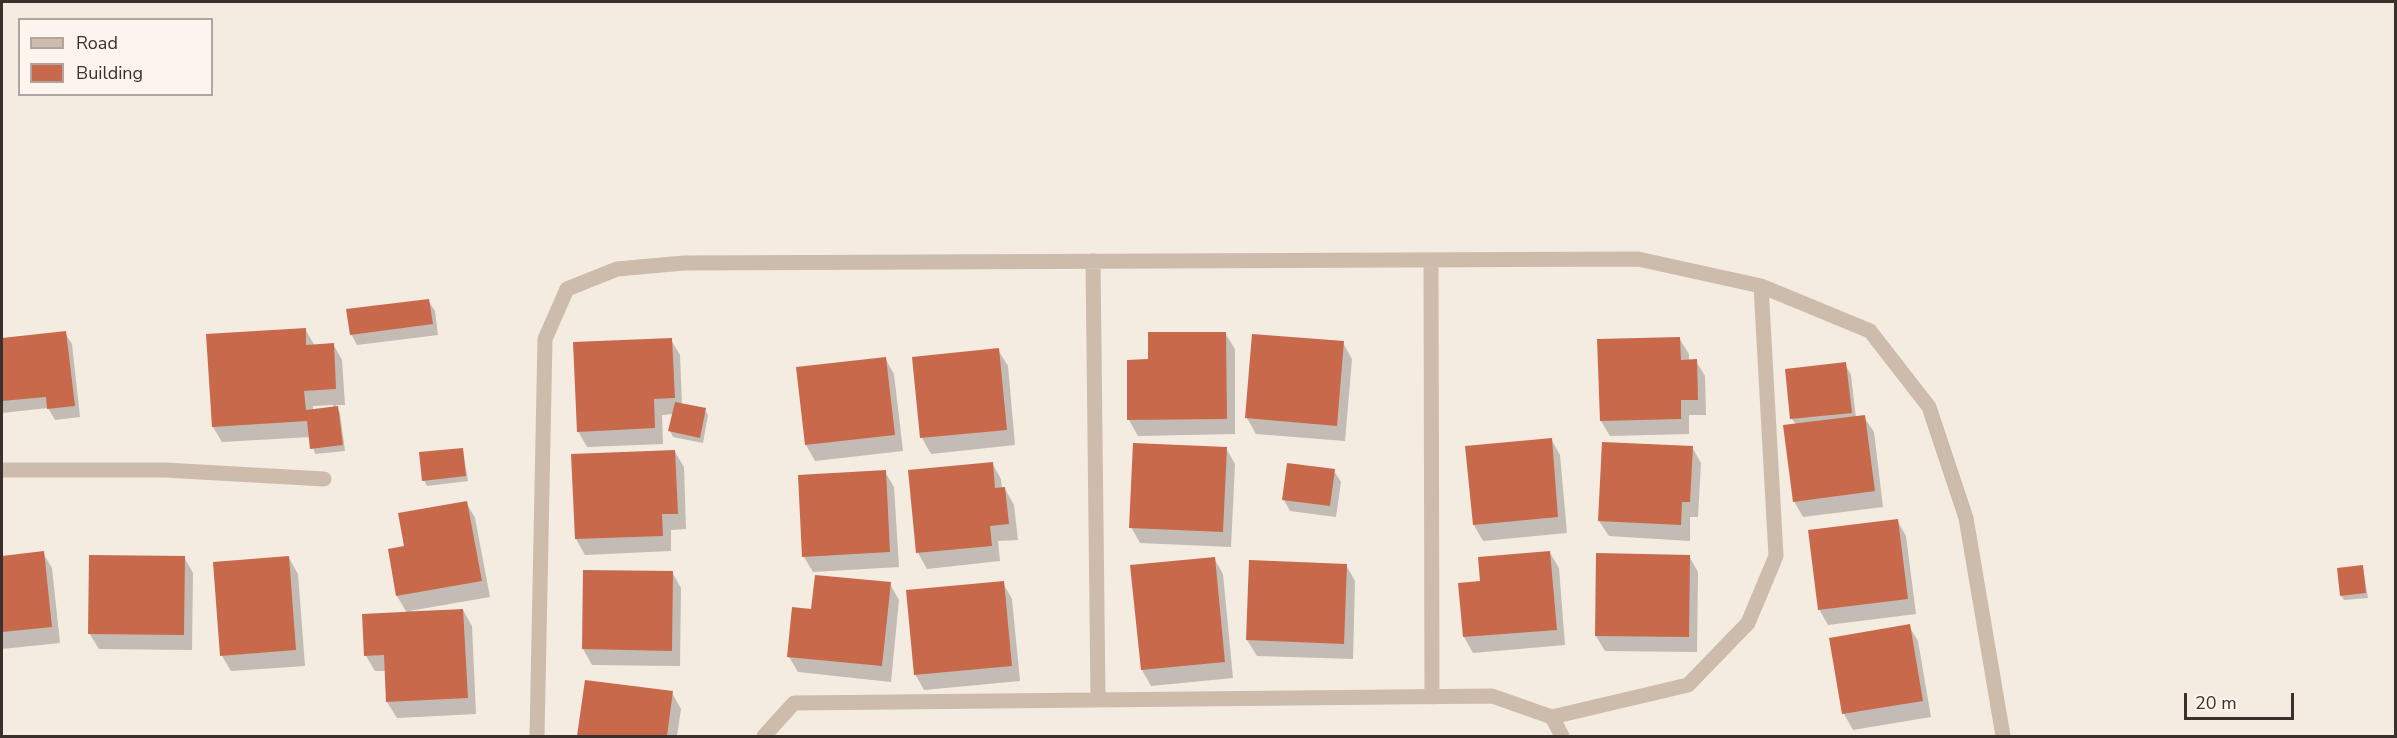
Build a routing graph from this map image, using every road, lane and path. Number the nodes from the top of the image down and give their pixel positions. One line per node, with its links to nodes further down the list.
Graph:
1 (1431, 260): 2 (street); 3 (street); 6 (street)
2 (1093, 261): 7 (street); 9 (street)
3 (1761, 286): 8 (street); 12 (street)
4 (2, 470): 5 (street)
5 (324, 479)
6 (1432, 697): 7 (street); 8 (street)
7 (1098, 699): 10 (street)
8 (1552, 717): 11 (street)
9 (537, 736)
10 (764, 736)
11 (1562, 736)
12 (2003, 736)

